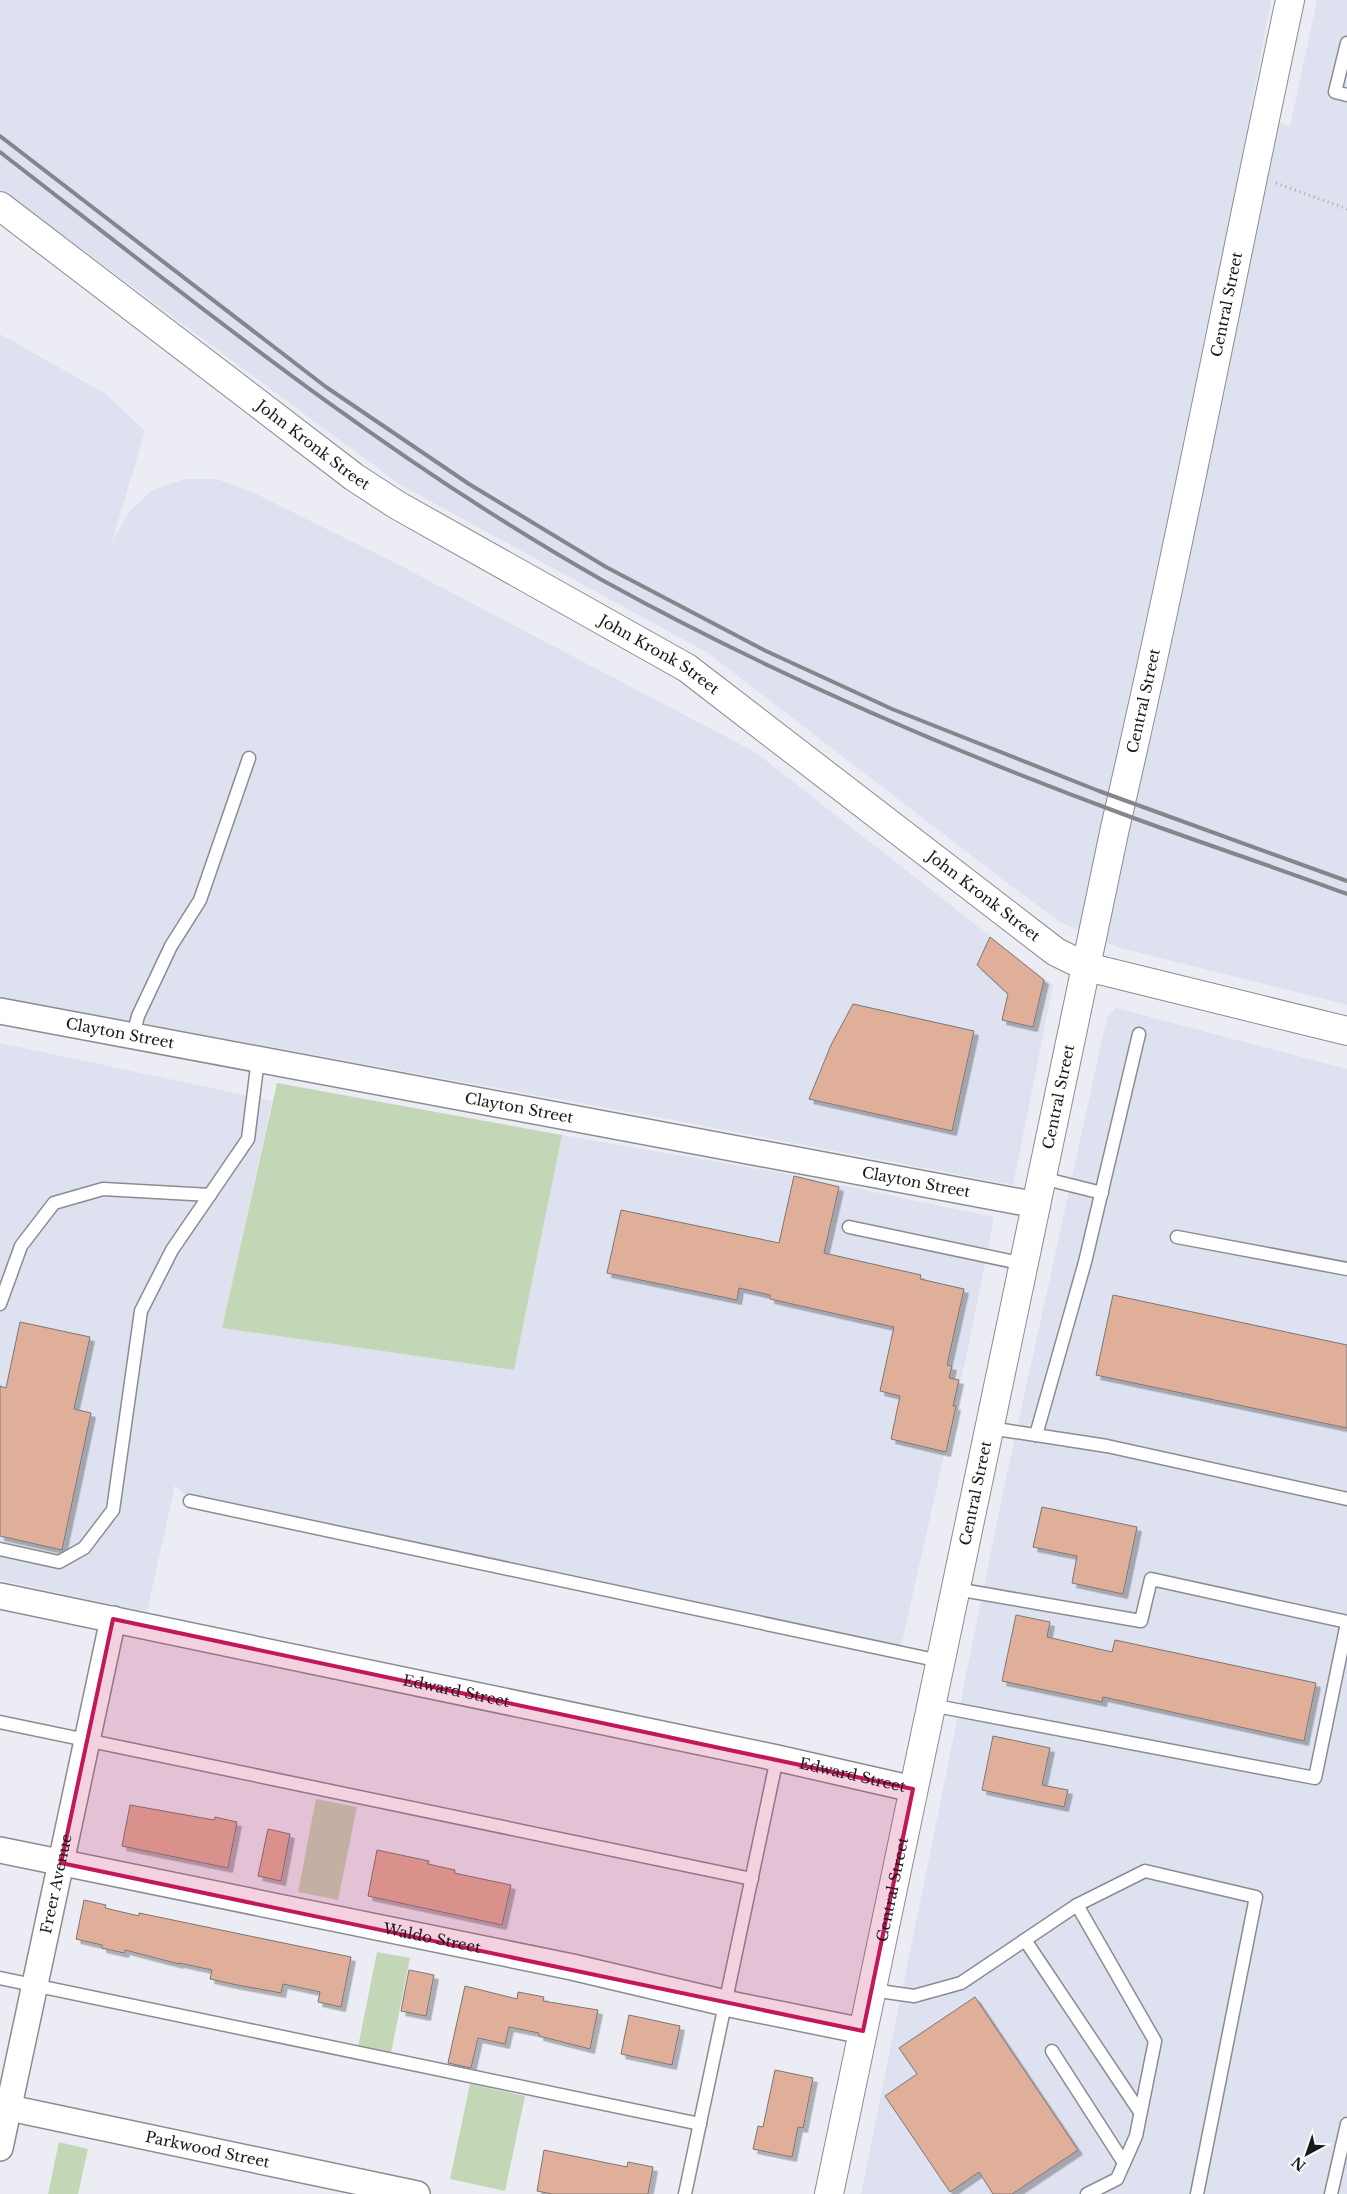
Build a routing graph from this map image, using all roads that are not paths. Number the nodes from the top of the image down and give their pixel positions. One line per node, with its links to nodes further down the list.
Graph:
1 (1290, 0): 6 (street, Central Street)
2 (1347, 43): 3 (lane)
3 (1347, 96)
4 (0, 206): 6 (street, John Kronk Street)
5 (249, 758): 10 (lane)
6 (1087, 967): 8 (street, John Kronk Street); 12 (street, Central Street)
7 (0, 1011): 10 (street, Clayton Street)
8 (1347, 1031)
9 (1139, 1034): 13 (lane)
10 (133, 1036): 11 (street, Clayton Street)
11 (258, 1059): 14 (lane); 15 (street, Clayton Street)
12 (1042, 1178): 13 (lane); 15 (street, Central Street)
13 (1102, 1192): 22 (lane)
14 (210, 1195): 20 (lane); 25 (lane)
15 (1036, 1205): 18 (street, Central Street)
16 (849, 1227): 18 (lane)
17 (1176, 1237): 19 (lane)
18 (1024, 1264): 21 (street, Central Street)
19 (1347, 1269)
20 (0, 1304)
21 (990, 1428): 22 (lane); 26 (street, Central Street)
22 (1036, 1435): 23 (lane)
23 (1347, 1499)
24 (190, 1501): 30 (lane)
25 (0, 1549)
26 (956, 1589): 29 (lane); 30 (street, Central Street)
27 (0, 1596): 28 (street, Edward Street)
28 (113, 1619): 33 (street, Freer Avenue); 34 (street, Edward Street)
29 (1347, 1623): 31 (lane)
30 (940, 1661): 31 (street, Central Street)
31 (931, 1705): 35 (street, Central Street)
32 (0, 1722): 33 (lane)
33 (87, 1741): 37 (street, Freer Avenue); 38 (lane)
34 (776, 1758): 35 (street, Edward Street); 38 (lane)
35 (913, 1789): 43 (street, Central Street)
36 (0, 1850): 37 (street, Waldo Street)
37 (61, 1863): 42 (street, Freer Avenue); 44 (street, Waldo Street)
38 (752, 1878): 44 (lane)
39 (1077, 1905): 40 (lane); 48 (lane); 57 (lane)
40 (1025, 1940): 43 (lane); 48 (lane)
41 (0, 1978): 42 (lane)
42 (35, 1985): 47 (street, Freer Avenue); 49 (lane)
43 (872, 1990): 45 (street, Central Street)
44 (725, 2003): 45 (street, Waldo Street); 49 (lane)
45 (863, 2031): 55 (street, Central Street)
46 (1052, 2051): 52 (lane)
47 (4, 2107): 51 (street, Freer Avenue); 53 (street, Parkwood Street)
48 (1140, 2112): 52 (lane)
49 (700, 2124): 54 (lane)
50 (1347, 2124): 58 (lane)
51 (0, 2148)
52 (1124, 2163): 56 (lane)
53 (417, 2194)
54 (685, 2194)
55 (829, 2194)
56 (1087, 2194)
57 (1197, 2194)
58 (1331, 2194)

